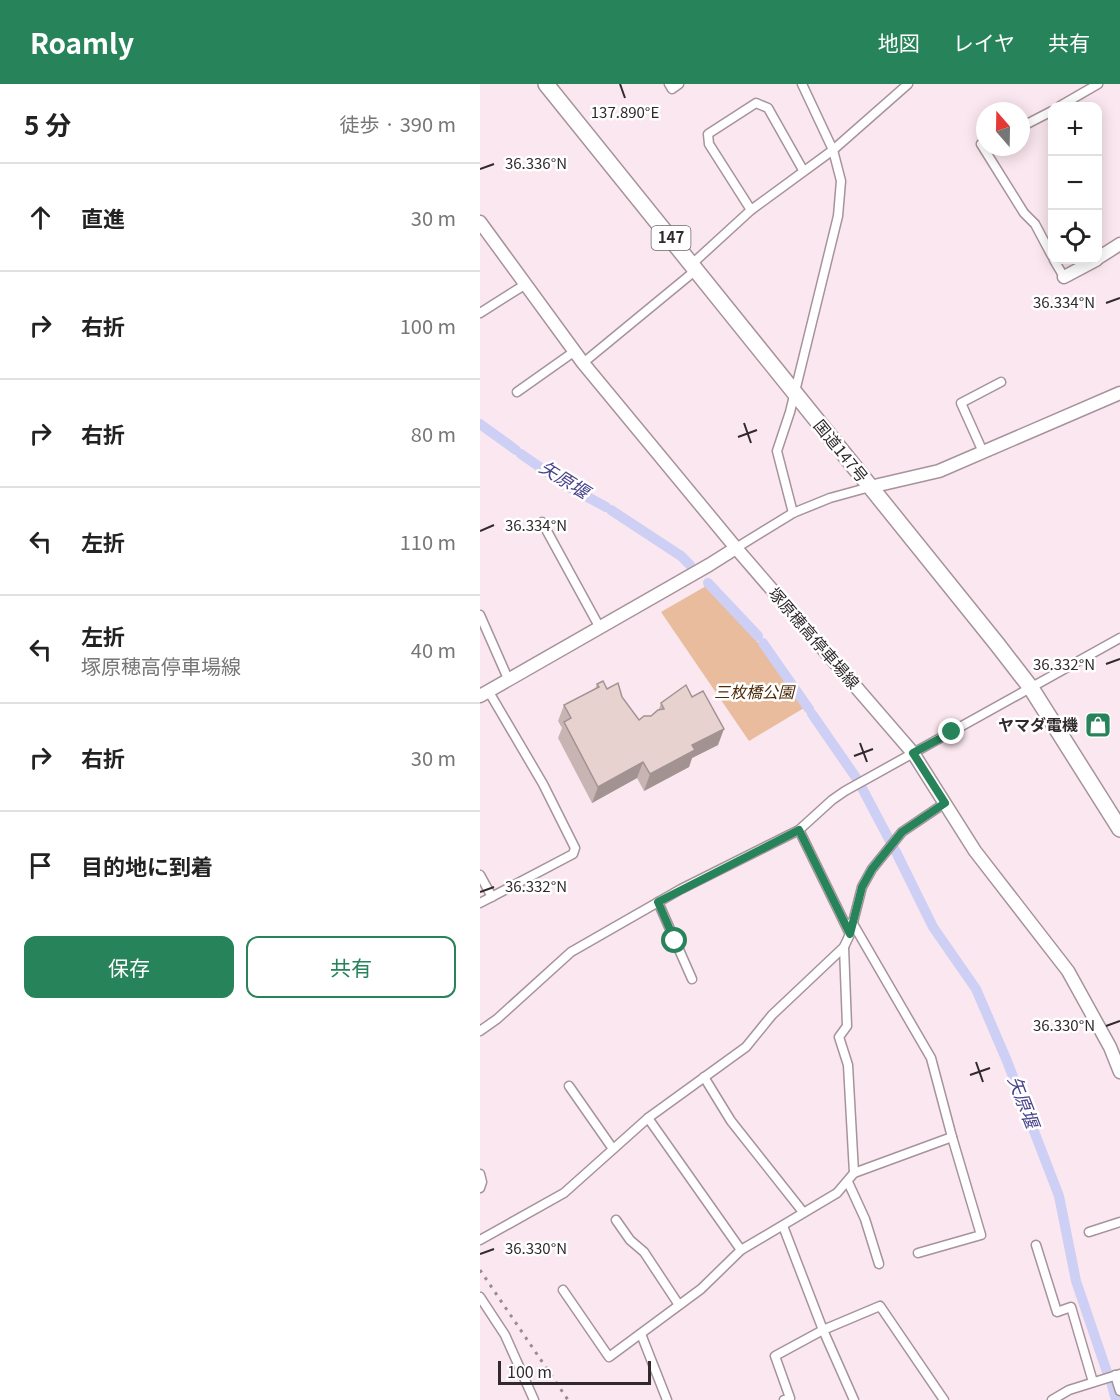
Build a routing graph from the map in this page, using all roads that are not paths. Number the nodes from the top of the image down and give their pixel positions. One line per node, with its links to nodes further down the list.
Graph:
1 (546, 84): 20 (highway, 国道147号 / 147)
2 (669, 84): 3 (street)
3 (679, 84)
4 (802, 84): 10 (street)
5 (908, 84): 10 (street)
6 (1098, 84): 7 (street)
7 (1067, 102)
8 (1048, 114): 9 (street)
9 (1030, 122)
10 (833, 150): 12 (street); 28 (street)
11 (988, 156): 16 (street)
12 (803, 170): 13 (street); 13 (street)
13 (751, 210): 20 (street)
14 (480, 222): 22 (main road, 塚原穂高停車場線)
15 (1120, 244): 17 (main road)
16 (1048, 249)
17 (1102, 256)
18 (1056, 264): 21 (street)
19 (1088, 264): 21 (main road)
20 (694, 267): 25 (street); 28 (highway, 国道147号 / 147)
21 (1064, 278)
22 (526, 284): 23 (street); 24 (main road, 塚原穂高停車場線)
23 (480, 312)
24 (575, 351): 25 (main road, 塚原穂高停車場線); 27 (street)
25 (583, 363): 34 (main road, 塚原穂高停車場線)
26 (1001, 382): 30 (street)
27 (517, 392)
28 (794, 393): 31 (highway, 国道147号 / 147); 32 (street)
29 (1120, 393): 30 (main road)
30 (983, 453): 31 (main road)
31 (870, 487): 32 (street); 39 (highway, 国道147号 / 147)
32 (793, 513): 34 (street)
33 (542, 522): 36 (street)
34 (736, 548): 36 (main road); 41 (main road, 塚原穂高停車場線)
35 (480, 615): 38 (street)
36 (600, 628): 38 (main road)
37 (1120, 638): 39 (street)
38 (509, 681): 40 (main road)
39 (1031, 688): 41 (street); 43 (highway, 国道147号 / 147)
40 (485, 694): 46 (street)
41 (913, 753): 42 (main road, 塚原穂高停車場線); 44 (street)
42 (945, 803): 49 (street); 54 (main road, 塚原穂高停車場線)
43 (1120, 829)
44 (799, 830): 47 (street); 50 (street)
45 (480, 875): 46 (street)
46 (492, 897): 48 (street)
47 (658, 902): 52 (street); 53 (street)
48 (480, 903)
49 (852, 922): 50 (street); 58 (street)
50 (850, 934): 51 (street)
51 (844, 947): 55 (street); 60 (street)
52 (692, 979)
53 (480, 1031)
54 (1120, 1072)
55 (704, 1077): 57 (street); 64 (street)
56 (569, 1086): 59 (street)
57 (648, 1118): 59 (street); 71 (street)
58 (952, 1137): 60 (street); 72 (street)
59 (613, 1149): 69 (street)
60 (854, 1173): 62 (street)
61 (480, 1174): 63 (street)
62 (848, 1182): 64 (street); 73 (street)
63 (480, 1188)
64 (803, 1212): 67 (street)
65 (616, 1220): 76 (street)
66 (1120, 1222): 68 (street)
67 (783, 1226): 71 (street); 77 (street)
68 (1089, 1232)
69 (480, 1240)
70 (1036, 1245): 80 (street)
71 (741, 1250): 76 (street)
72 (918, 1253)
73 (879, 1263)
74 (563, 1290): 78 (street)
75 (480, 1297): 83 (street)
76 (679, 1305): 78 (street)
77 (824, 1330): 82 (street); 85 (street); 86 (street)
78 (641, 1334): 84 (street)
79 (1118, 1374): 80 (street); 81 (street)
80 (1093, 1382): 87 (street)
81 (1120, 1391)
82 (788, 1399)
83 (534, 1400)
84 (667, 1400)
85 (854, 1400)
86 (944, 1400)
87 (1052, 1400)

